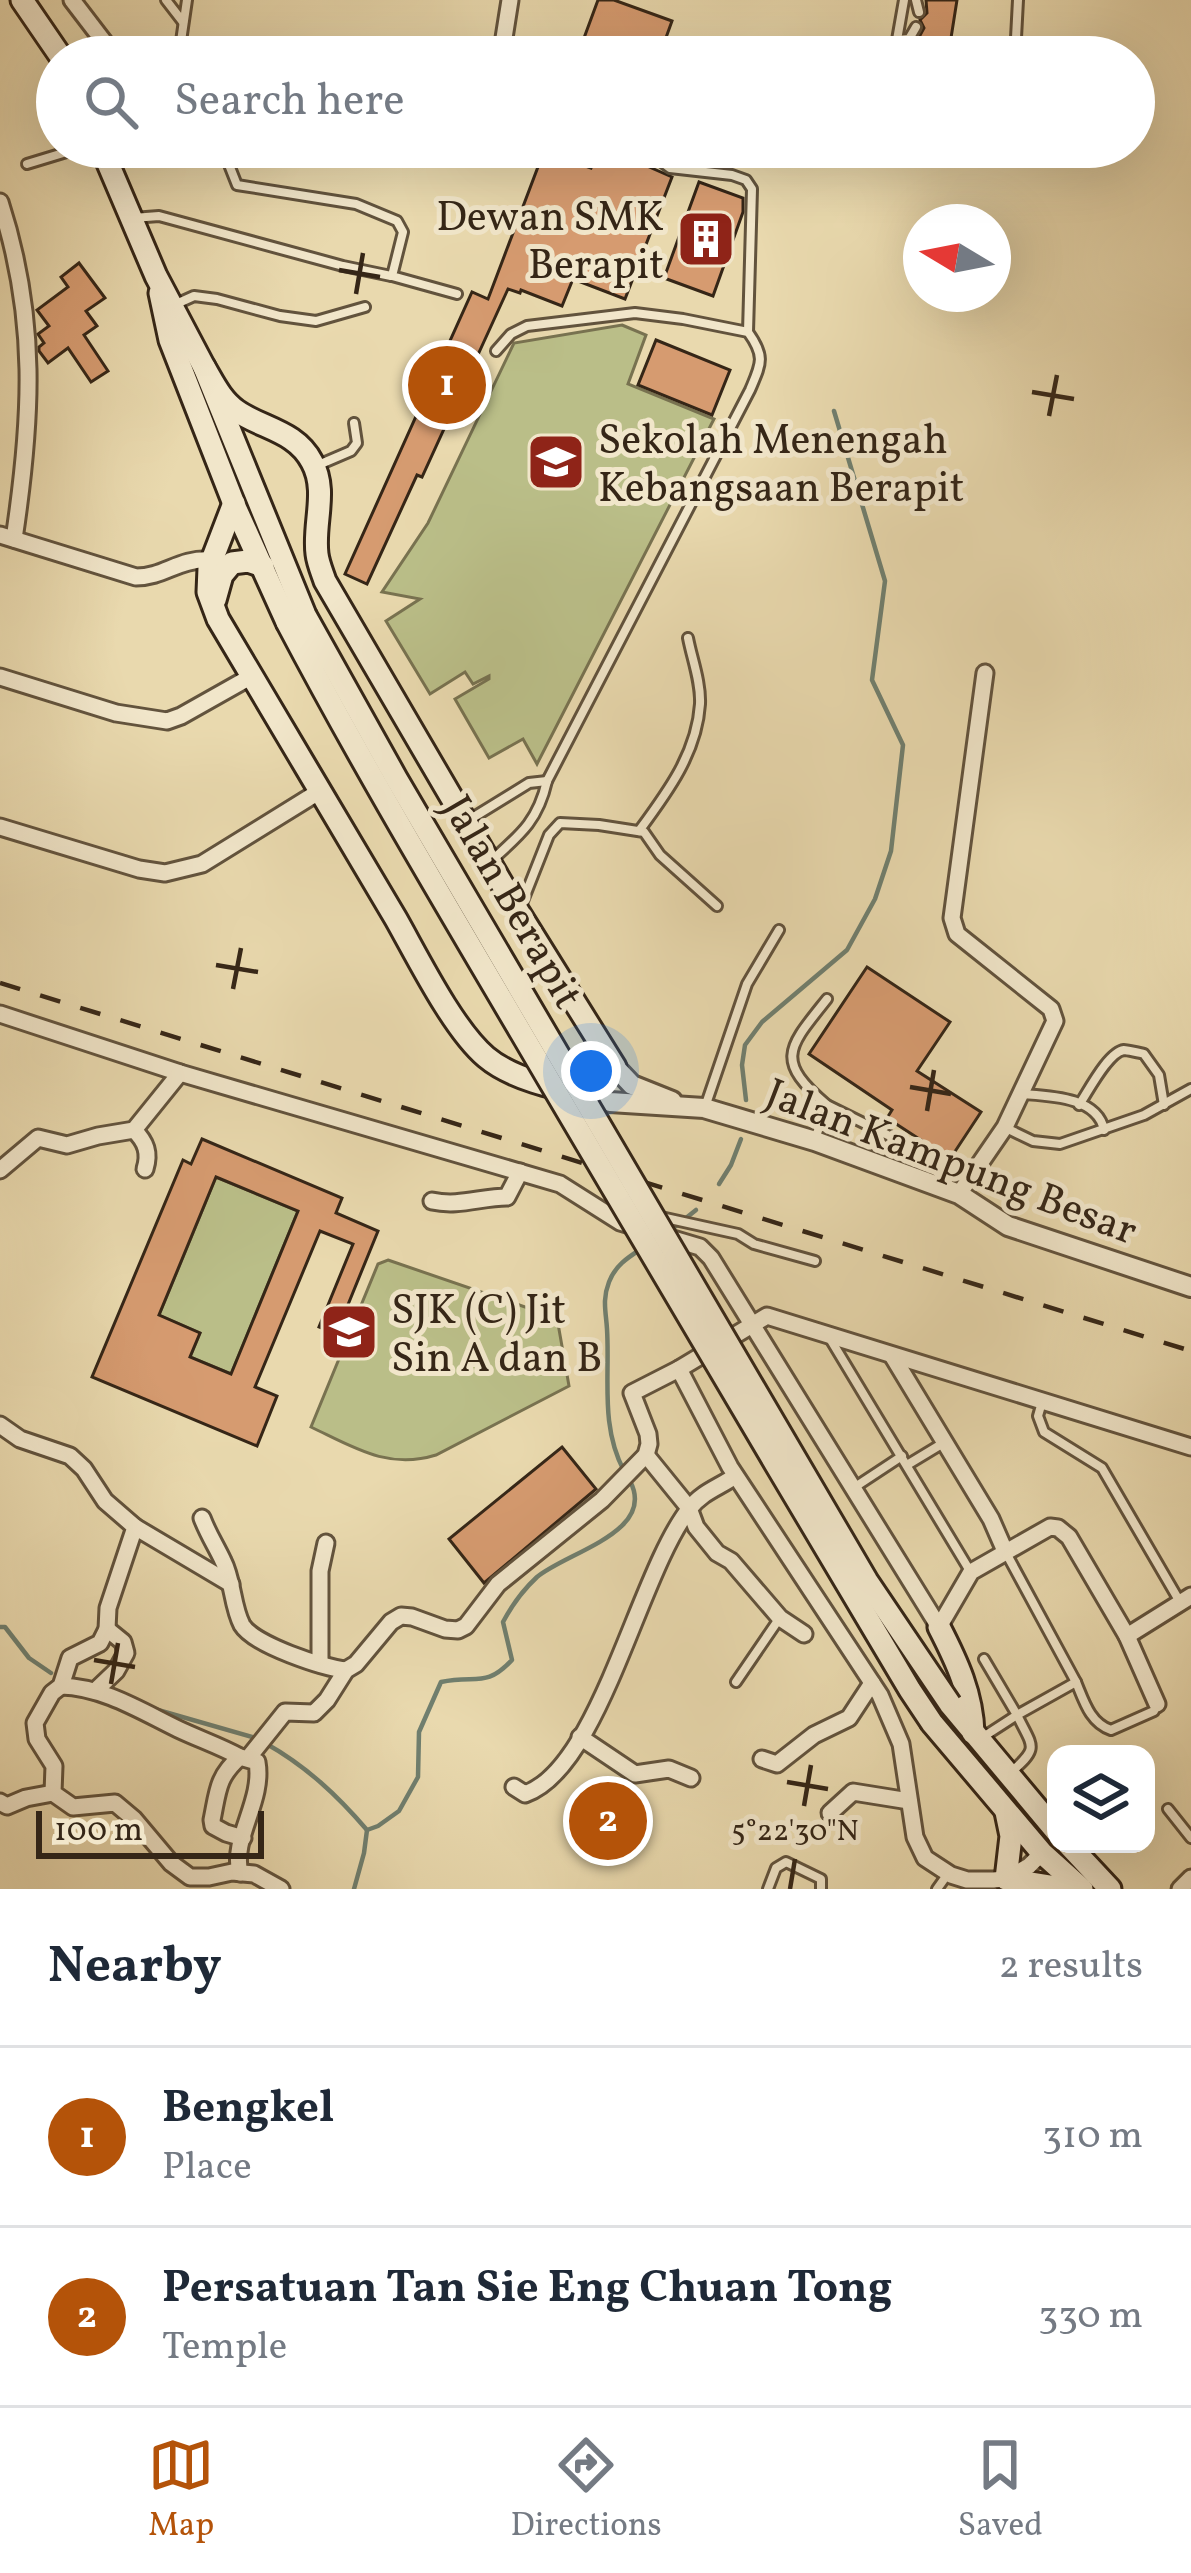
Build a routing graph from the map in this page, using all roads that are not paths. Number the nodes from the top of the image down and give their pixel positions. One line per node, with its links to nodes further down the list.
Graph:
1 (22, 0): 12 (main road)
2 (72, 0): 13 (street)
3 (166, 0): 10 (lane)
4 (187, 0): 10 (lane)
5 (510, 0): 15 (street)
6 (904, 0): 16 (lane)
7 (916, 0): 9 (lane)
8 (1018, 0): 18 (lane)
9 (919, 12)
10 (183, 22): 14 (lane)
11 (916, 27): 17 (lane)
12 (47, 36)
13 (95, 36)
14 (183, 36)
15 (504, 36)
16 (898, 36)
17 (911, 36)
18 (1016, 36)
19 (36, 161): 20 (lane)
20 (27, 164)
21 (110, 168): 25 (main road, Jalan Berapit)
22 (229, 168): 27 (lane)
23 (670, 168): 31 (lane)
24 (0, 202): 39 (street)
25 (131, 218): 26 (main road, Jalan Berapit); 27 (lane)
26 (156, 276): 29 (main road, Jalan Berapit); 38 (main road)
27 (392, 276): 28 (lane)
28 (457, 294)
29 (173, 306): 30 (lane); 33 (main road, Jalan Berapit)
30 (365, 307)
31 (748, 332): 32 (lane); 48 (lane)
32 (496, 351)
33 (204, 367): 35 (main road); 36 (main road, Jalan Berapit)
34 (354, 423): 37 (lane)
35 (288, 435): 36 (main road); 37 (main road)
36 (242, 463): 43 (main road, Jalan Berapit)
37 (314, 467): 50 (main road)
38 (234, 503): 40 (main road); 41 (main road)
39 (7, 537): 40 (street)
40 (211, 560): 42 (main road)
41 (262, 566): 42 (main road); 43 (main road)
42 (214, 606): 46 (main road)
43 (296, 618): 78 (main road, Jalan Berapit, bridge); 127 (main road, bridge)
44 (688, 638): 52 (lane)
45 (985, 673): 62 (street)
46 (252, 676): 47 (street); 49 (main road)
47 (0, 677)
48 (547, 781): 50 (lane); 53 (lane)
49 (320, 791): 51 (street); 63 (main road)
50 (466, 822): 53 (main road)
51 (0, 827)
52 (639, 831): 54 (lane); 55 (lane)
53 (490, 861): 55 (main road)
54 (717, 906)
55 (519, 913): 59 (main road)
56 (779, 930): 67 (lane)
57 (826, 999): 64 (lane)
58 (0, 1014): 60 (street)
59 (615, 1067): 63 (main road); 67 (street)
60 (180, 1073): 69 (street); 75 (street)
61 (1191, 1089): 66 (lane)
62 (1022, 1094): 65 (lane); 68 (street)
63 (588, 1095): 67 (street)
64 (827, 1105): 71 (lane); 72 (lane)
65 (1079, 1105): 66 (lane); 70 (lane)
66 (1164, 1105): 70 (lane)
67 (695, 1107): 71 (street, Jalan Kampung Besar)
68 (1005, 1127): 70 (lane); 76 (street)
69 (134, 1130): 73 (street); 74 (street)
70 (1104, 1130)
71 (815, 1141): 76 (street, Jalan Kampung Besar)
72 (914, 1148)
73 (145, 1169)
74 (0, 1170)
75 (520, 1172): 77 (street); 81 (street)
76 (959, 1195): 80 (street, Jalan Kampung Besar)
77 (432, 1201)
78 (654, 1216): 79 (lane); 117 (main road, Jalan Berapit, bridge)
79 (815, 1262)
80 (1191, 1287)
81 (752, 1326): 82 (street); 84 (street); 92 (street)
82 (829, 1336): 83 (street); 90 (lane)
83 (893, 1357): 85 (street); 87 (street)
84 (679, 1370): 89 (street); 91 (street)
85 (1042, 1402): 88 (street); 100 (lane)
86 (0, 1425): 95 (street)
87 (945, 1442): 90 (lane); 97 (street)
88 (1191, 1448)
89 (640, 1461): 93 (street); 108 (street)
90 (905, 1461): 92 (lane); 98 (lane)
91 (735, 1476): 93 (street); 111 (street)
92 (854, 1487): 102 (street)
93 (689, 1508): 101 (street); 116 (street)
94 (202, 1518): 99 (street)
95 (135, 1527): 99 (street); 103 (street)
96 (326, 1543): 107 (street)
97 (1005, 1551): 98 (street); 105 (street); 110 (lane)
98 (970, 1572): 102 (street)
99 (231, 1584): 107 (street)
100 (1186, 1600): 105 (street)
101 (780, 1618): 104 (street); 109 (lane)
102 (939, 1627): 117 (main road)
103 (106, 1629): 112 (street); 113 (street)
104 (804, 1634)
105 (1127, 1636): 114 (street)
106 (983, 1659): 115 (lane)
107 (320, 1664): 108 (street)
108 (346, 1670): 118 (street)
109 (736, 1682)
110 (1076, 1682): 114 (lane); 115 (lane)
111 (872, 1683): 119 (street); 124 (street)
112 (61, 1686): 113 (street); 123 (street)
113 (95, 1691): 118 (street)
114 (1156, 1704)
115 (1017, 1715): 117 (lane); 120 (lane)
116 (580, 1737): 121 (street); 122 (street)
117 (976, 1737): 120 (main road, Jalan Berapit)
118 (248, 1754): 131 (street); 131 (street)
119 (762, 1759)
120 (1007, 1775): 128 (main road, Jalan Berapit)
121 (691, 1778)
122 (514, 1787)
123 (53, 1793): 125 (street); 135 (street)
124 (909, 1801): 129 (street); 136 (street)
125 (0, 1802)
126 (1168, 1809): 132 (lane)
127 (1006, 1812): 133 (main road); 138 (main road)
128 (1039, 1812): 130 (main road, Jalan Berapit); 133 (main road)
129 (830, 1813)
130 (1047, 1821)
131 (243, 1838): 135 (street)
132 (1191, 1838)
133 (1042, 1853): 138 (street); 144 (main road)
134 (1076, 1853): 145 (main road)
135 (240, 1873): 140 (street)
136 (948, 1874): 138 (street); 143 (lane)
137 (1191, 1878): 146 (street)
138 (1006, 1879): 139 (main road)
139 (1054, 1887)
140 (281, 1889)
141 (768, 1889): 142 (lane)
142 (820, 1889)
143 (937, 1889)
144 (1082, 1889)
145 (1110, 1889)
146 (1180, 1889)

